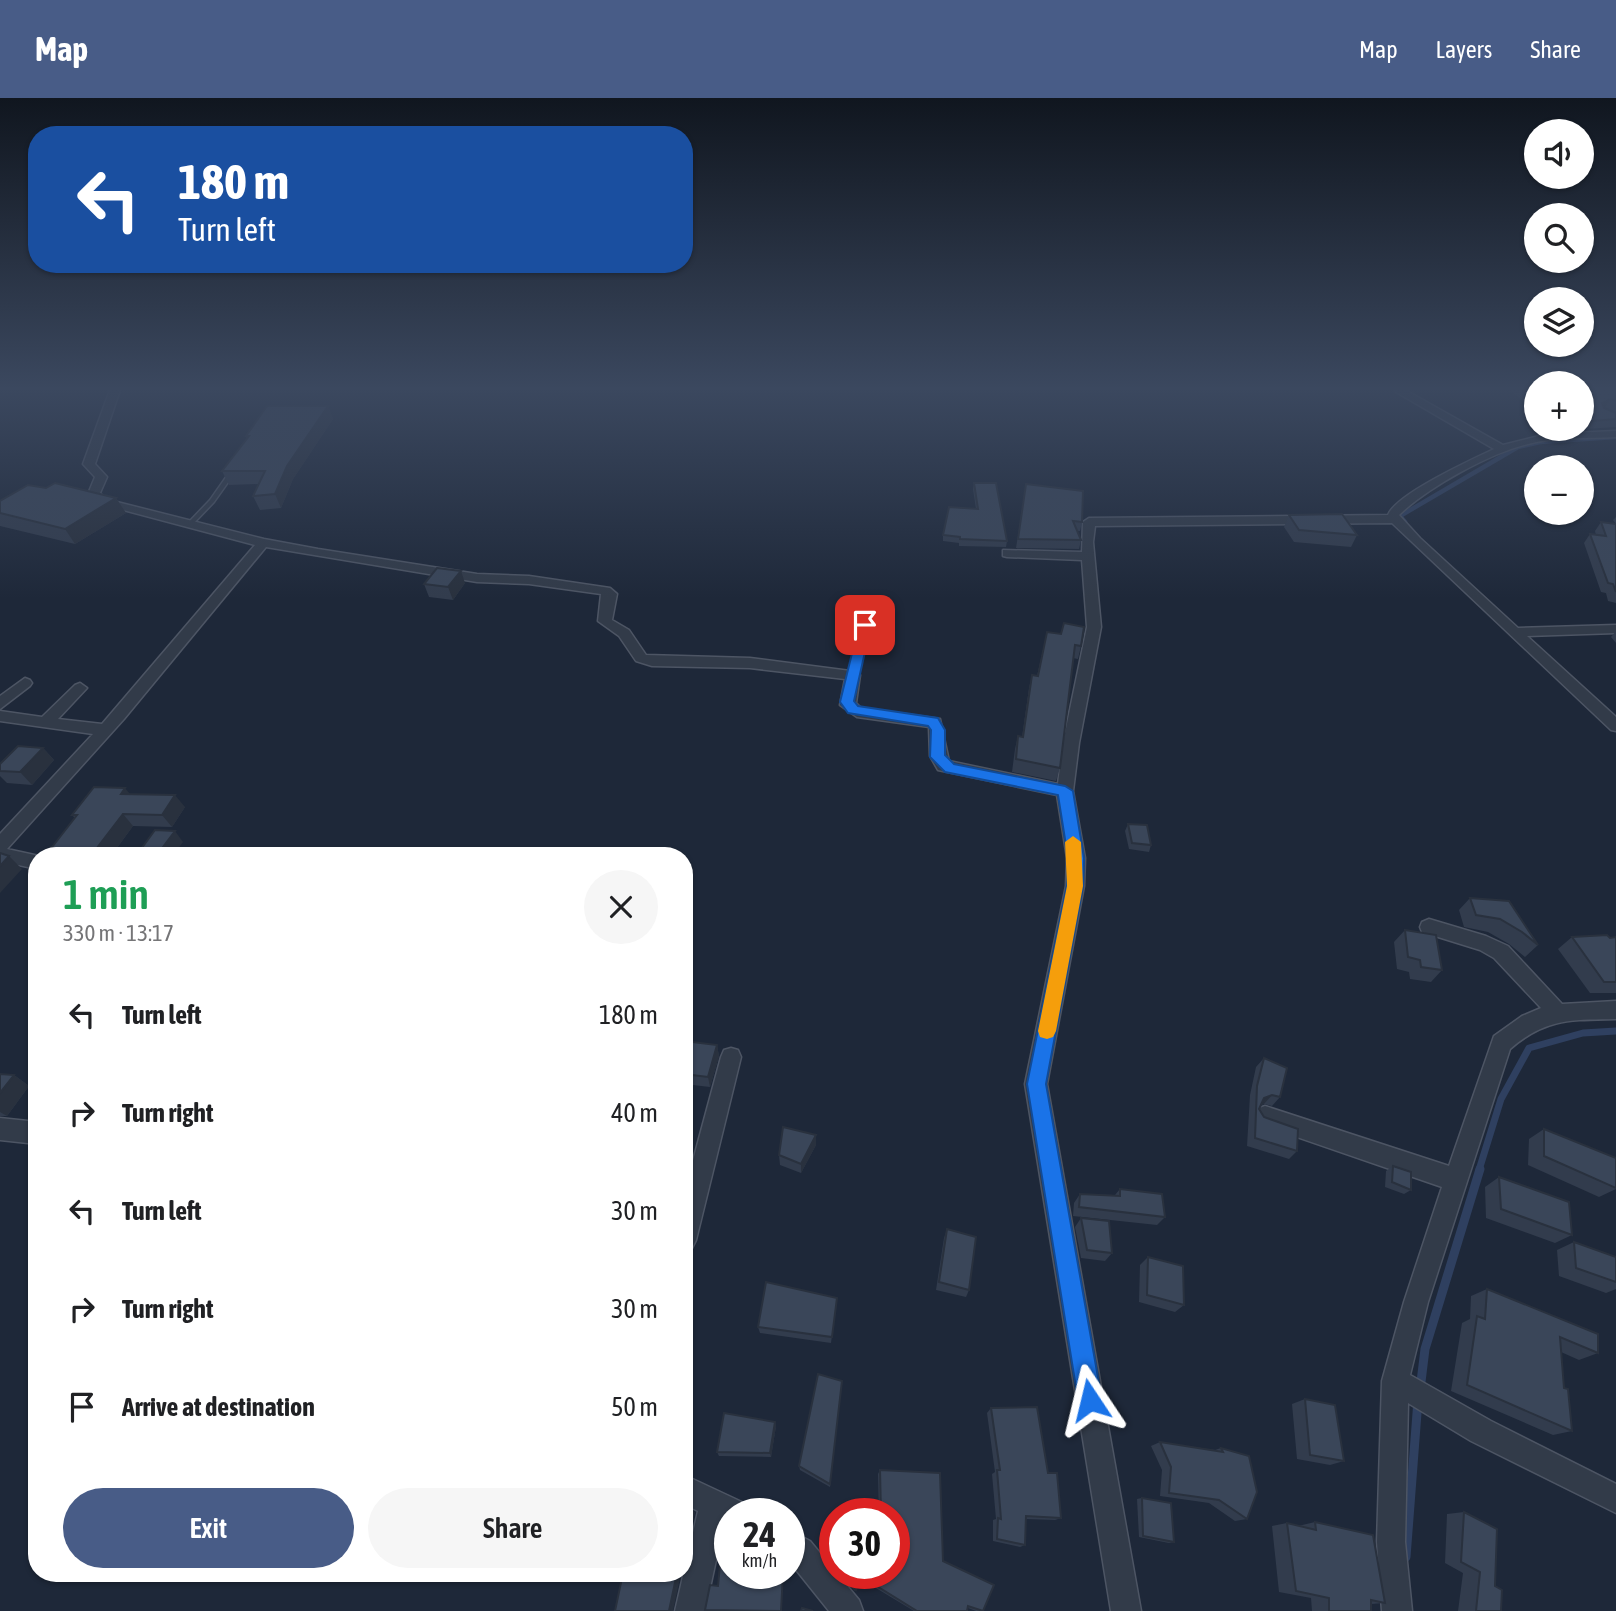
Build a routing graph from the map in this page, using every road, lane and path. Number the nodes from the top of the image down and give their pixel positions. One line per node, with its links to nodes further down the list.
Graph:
1 (91, 458): 5 (street)
2 (1487, 458): 4 (street)
3 (236, 465): 5 (lane)
4 (1395, 519): 8 (street); 11 (street)
5 (190, 524): 6 (street)
6 (263, 543): 12 (street); 19 (street)
7 (1007, 553): 8 (street)
8 (1089, 556): 20 (street)
9 (869, 606): 12 (lane)
10 (1616, 629): 11 (street)
11 (1520, 631): 18 (street)
12 (852, 675): 20 (street)
13 (25, 683): 15 (street)
14 (80, 688): 17 (street)
15 (0, 704)
16 (0, 716): 17 (street)
17 (46, 722): 19 (street)
18 (1616, 726)
19 (105, 730): 21 (street)
20 (1065, 791): 41 (street)
21 (0, 845)
22 (0, 854): 23 (street)
23 (28, 860)
24 (1429, 927): 26 (street)
25 (1616, 1010): 26 (street)
26 (1558, 1013): 31 (street)
27 (731, 1057): 32 (street)
28 (1265, 1116): 31 (street)
29 (0, 1129): 30 (street)
30 (28, 1132)
31 (1456, 1180): 33 (street)
32 (693, 1206)
33 (1400, 1383): 35 (street); 42 (street)
34 (693, 1493): 36 (street)
35 (1616, 1499)
36 (714, 1503)
37 (714, 1540): 39 (street)
38 (805, 1557): 40 (street)
39 (690, 1611)
40 (848, 1611)
41 (1126, 1611)
42 (1397, 1611)

